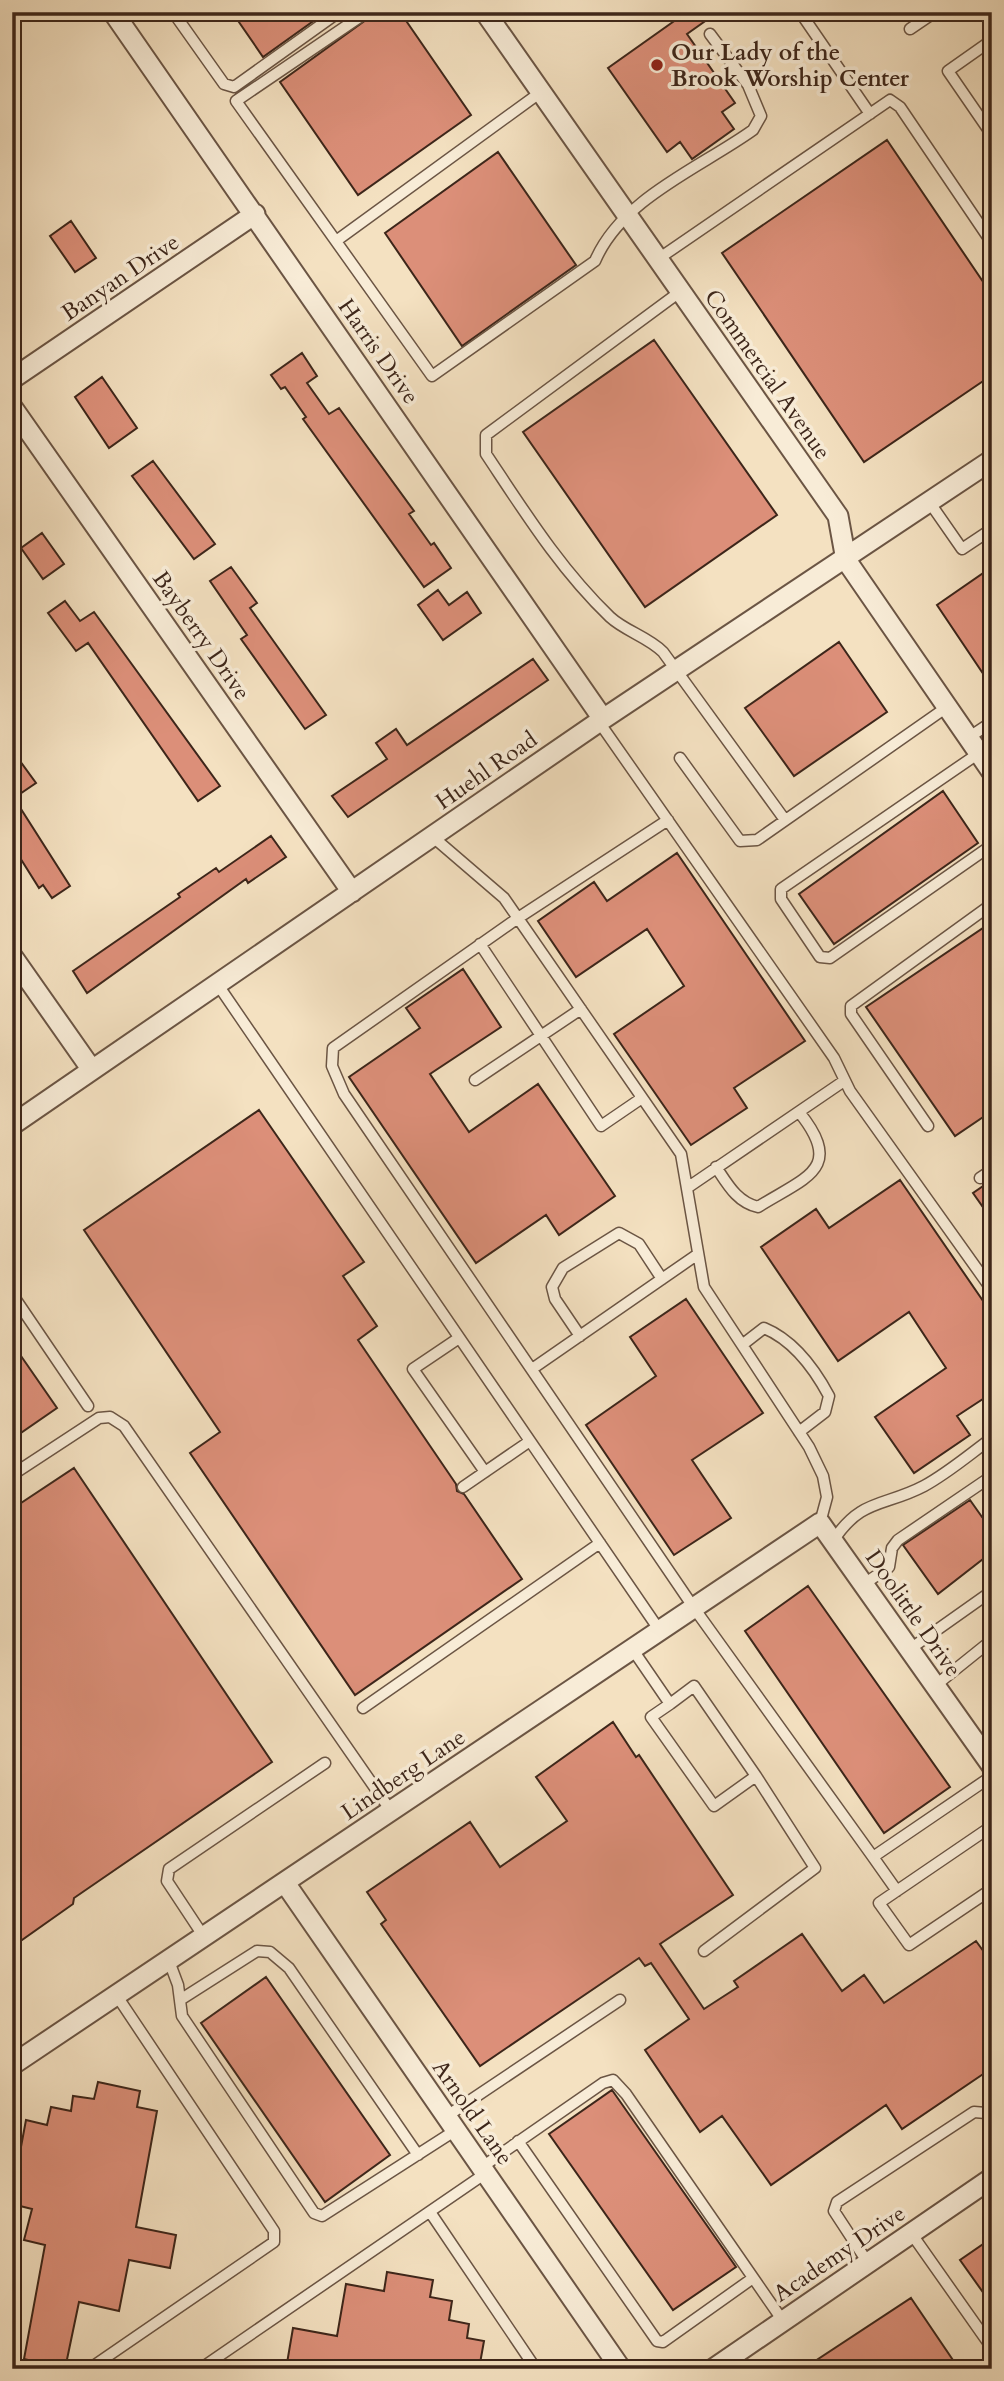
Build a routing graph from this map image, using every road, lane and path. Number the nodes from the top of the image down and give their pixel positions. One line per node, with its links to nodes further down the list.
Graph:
1 (113, 12): 14 (street, Harris Drive)
2 (173, 12): 3 (lane)
3 (339, 12)
4 (367, 12): 16 (lane)
5 (485, 12): 11 (street, Commercial Avenue)
6 (800, 12): 12 (lane)
7 (935, 12): 8 (lane)
8 (910, 29)
9 (710, 34): 15 (lane)
10 (992, 40): 13 (lane)
11 (541, 92): 15 (street, Commercial Avenue); 16 (lane)
12 (870, 114): 17 (lane); 18 (lane)
13 (992, 135)
14 (255, 214): 20 (street, Banyan Drive); 28 (street, Harris Drive)
15 (628, 216): 16 (lane); 18 (street, Commercial Avenue)
16 (336, 241)
17 (992, 243)
18 (658, 259): 19 (street, Commercial Avenue)
19 (681, 291): 25 (street, Commercial Avenue); 26 (lane)
20 (12, 379)
21 (12, 407): 37 (street, Bayberry Drive)
22 (992, 460): 23 (street, Huehl Road)
23 (930, 503): 24 (lane); 25 (street, Huehl Road)
24 (992, 529)
25 (846, 560): 26 (street, Huehl Road); 27 (street, Commercial Avenue)
26 (679, 670): 28 (street, Huehl Road); 34 (lane)
27 (947, 707): 30 (street, Commercial Avenue); 34 (lane)
28 (601, 721): 33 (lane); 35 (street, Huehl Road)
29 (992, 722): 30 (lane)
30 (974, 746): 32 (street, Commercial Avenue); 36 (lane)
31 (680, 758): 34 (lane)
32 (992, 772)
33 (668, 820): 39 (lane); 47 (lane)
34 (785, 820)
35 (433, 837): 37 (street, Huehl Road); 39 (lane)
36 (992, 845)
37 (352, 892): 42 (street, Huehl Road)
38 (992, 904): 51 (lane)
39 (518, 918): 40 (lane); 43 (lane)
40 (481, 944): 44 (lane); 63 (lane)
41 (12, 956): 45 (street)
42 (218, 985): 45 (street, Huehl Road); 61 (lane)
43 (581, 1009): 44 (lane); 48 (lane)
44 (541, 1036): 46 (lane); 48 (lane)
45 (92, 1070): 50 (street, Huehl Road)
46 (475, 1080)
47 (844, 1081): 49 (lane); 58 (lane)
48 (642, 1098): 55 (lane)
49 (799, 1112): 52 (lane); 52 (lane)
50 (12, 1125)
51 (928, 1126)
52 (716, 1167): 55 (lane)
53 (992, 1170): 54 (lane)
54 (980, 1178)
55 (687, 1188): 56 (lane)
56 (698, 1254): 57 (lane); 62 (lane)
57 (662, 1279): 60 (lane); 60 (lane)
58 (992, 1290)
59 (12, 1294): 64 (lane)
60 (580, 1336): 63 (lane)
61 (459, 1338): 67 (lane); 68 (lane)
62 (742, 1345): 65 (lane); 65 (lane)
63 (532, 1369): 77 (lane)
64 (88, 1406)
65 (799, 1432): 72 (lane)
66 (992, 1438): 73 (lane)
67 (530, 1441): 68 (lane); 74 (lane)
68 (485, 1472): 71 (lane)
69 (12, 1475): 89 (lane)
70 (992, 1476): 75 (lane)
71 (463, 1487)
72 (820, 1523): 73 (street, Doolittle Drive); 77 (street, Lindberg Lane)
73 (833, 1541): 75 (street, Doolittle Drive)
74 (600, 1543): 78 (lane); 84 (lane)
75 (864, 1584): 80 (street, Doolittle Drive)
76 (992, 1591): 80 (lane)
77 (694, 1608): 78 (street, Lindberg Lane); 91 (lane)
78 (660, 1631): 81 (street, Lindberg Lane)
79 (992, 1640): 82 (lane)
80 (910, 1649): 82 (street, Doolittle Drive)
81 (633, 1650): 83 (lane); 89 (street, Lindberg Lane)
82 (936, 1685): 86 (street, Doolittle Drive)
83 (670, 1704): 87 (lane); 87 (lane)
84 (363, 1708)
85 (325, 1763): 95 (lane)
86 (992, 1766)
87 (756, 1776): 96 (lane)
88 (992, 1776): 91 (lane)
89 (392, 1811): 92 (street, Lindberg Lane)
90 (992, 1826): 94 (lane)
91 (873, 1857): 94 (lane)
92 (285, 1883): 95 (street, Lindberg Lane); 103 (street, Arnold Lane)
93 (992, 1889): 94 (lane)
94 (897, 1891)
95 (205, 1937): 97 (street, Lindberg Lane)
96 (704, 1951)
97 (169, 1961): 98 (street, Lindberg Lane); 99 (lane)
98 (117, 1996): 101 (street, Lindberg Lane); 115 (lane)
99 (180, 2000): 105 (lane); 105 (lane)
100 (620, 2000): 103 (lane)
101 (12, 2065)
102 (992, 2122): 110 (lane)
103 (452, 2123): 105 (lane); 106 (street, Arnold Lane)
104 (518, 2141): 106 (lane); 111 (lane); 111 (lane)
105 (418, 2155)
106 (484, 2170): 108 (lane); 118 (street, Arnold Lane)
107 (992, 2178): 109 (street, Academy Drive)
108 (430, 2211): 116 (lane); 117 (lane)
109 (911, 2233): 110 (street, Academy Drive); 113 (lane)
110 (868, 2263): 112 (street, Academy Drive)
111 (753, 2278): 112 (lane)
112 (783, 2321): 114 (street, Academy Drive)
113 (992, 2348)
114 (721, 2367)
115 (89, 2369)
116 (200, 2369)
117 (536, 2369)
118 (621, 2369)

